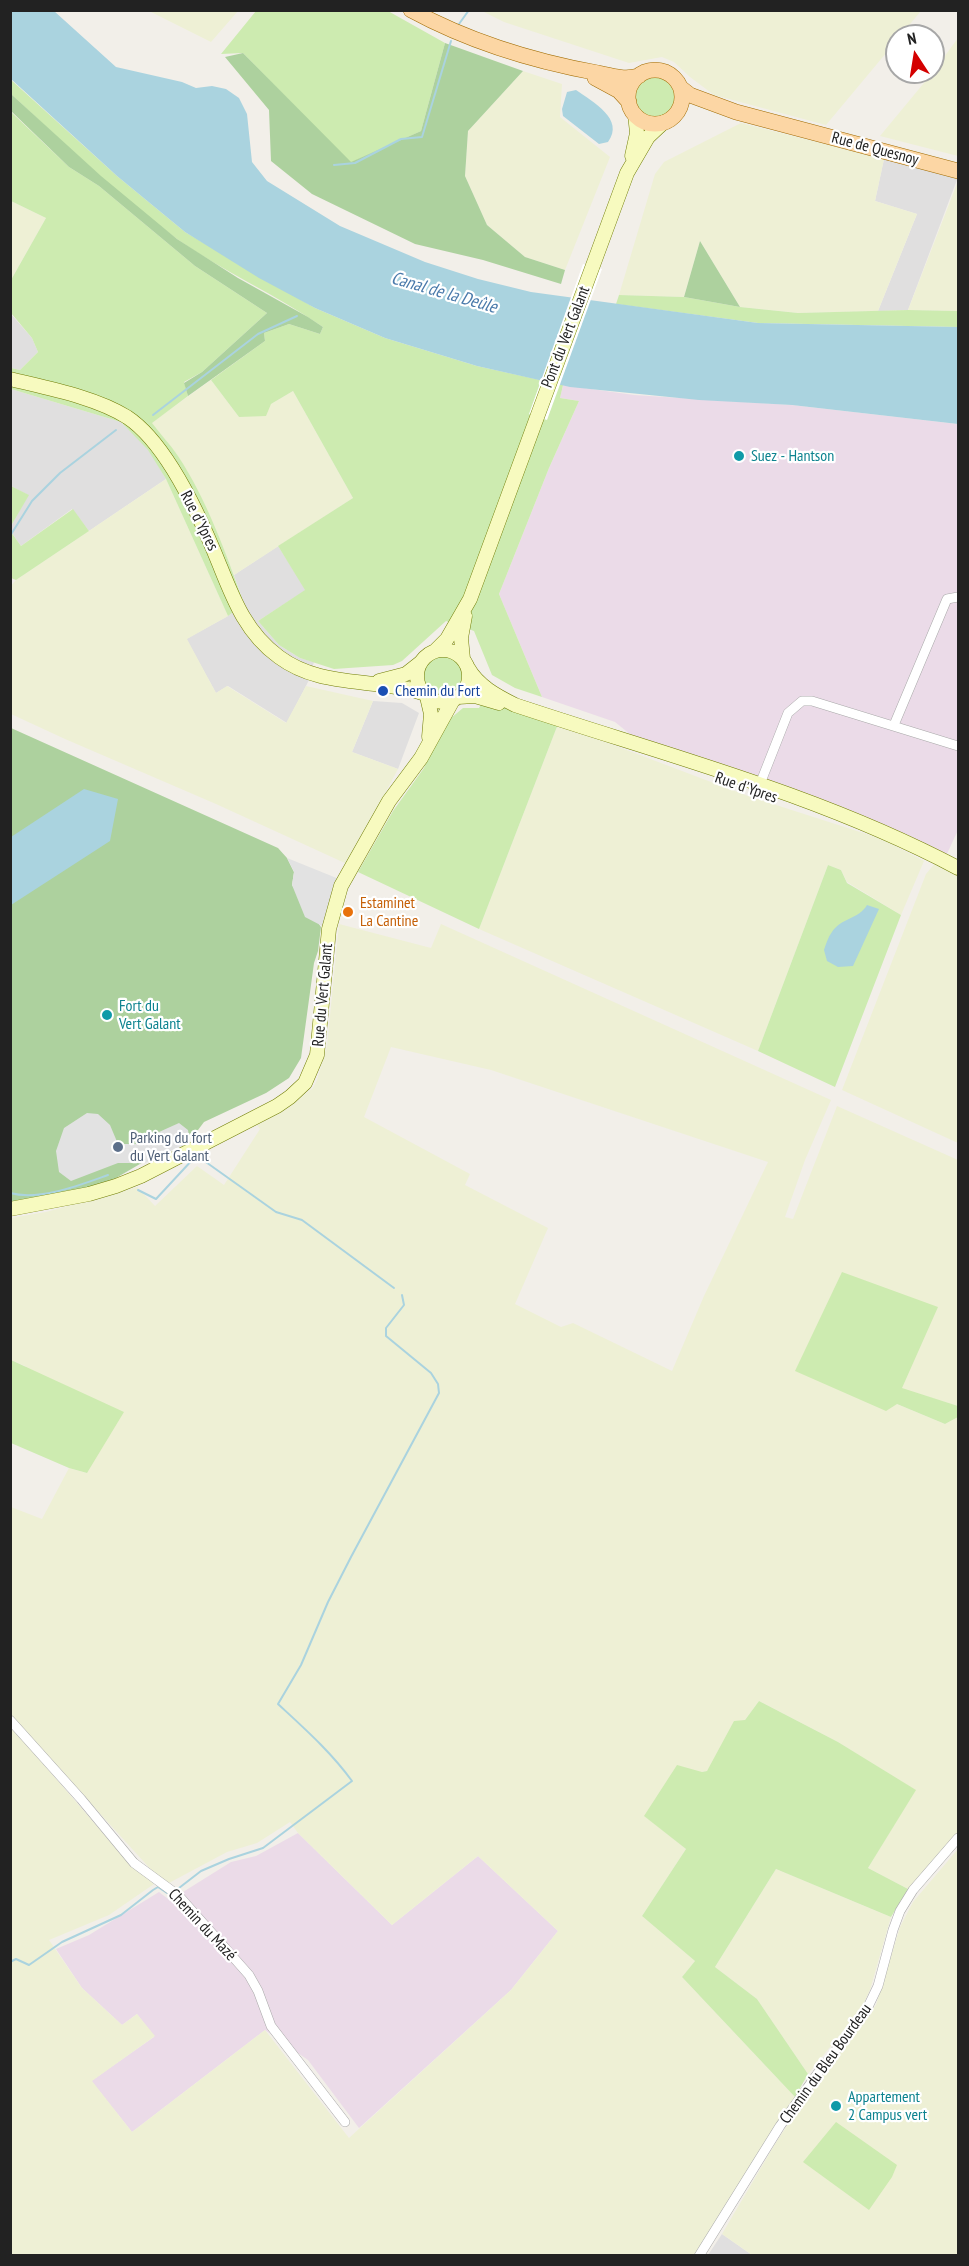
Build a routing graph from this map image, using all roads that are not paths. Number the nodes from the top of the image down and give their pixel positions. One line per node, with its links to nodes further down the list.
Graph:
1 (411, 10): 2 (main road)
2 (575, 70): 3 (main road); 5 (main road)
3 (639, 76): 4 (main road); 5 (main road)
4 (681, 88): 6 (main road); 7 (main road)
5 (632, 108): 7 (main road); 9 (main road)
6 (736, 112): 7 (main road); 8 (main road, Rue de Quesnoy)
7 (670, 118): 9 (main road, Pont du Vert Galant)
8 (958, 171)
9 (627, 173): 12 (main road, Pont du Vert Galant)
10 (10, 379): 16 (main road, Rue d'Ypres)
11 (958, 597): 20 (street)
12 (470, 599): 13 (main road); 15 (main road)
13 (435, 651): 14 (main road); 15 (main road)
14 (420, 663): 16 (main road, Rue d'Ypres); 17 (main road)
15 (465, 663): 18 (main road); 19 (main road, Rue d'Ypres)
16 (364, 682): 17 (main road, Rue d'Ypres)
17 (425, 695): 18 (main road); 23 (main road)
18 (456, 699): 19 (main road, Rue d'Ypres); 23 (main road, Rue du Vert Galant)
19 (539, 713): 22 (main road, Rue d'Ypres)
20 (894, 725): 21 (street); 24 (street)
21 (958, 746)
22 (651, 749): 24 (main road, Rue d'Ypres); 25 (main road, Rue d'Ypres)
23 (425, 751): 27 (main road, Rue du Vert Galant)
24 (760, 784): 25 (main road, Rue d'Ypres)
25 (844, 816): 26 (main road, Rue d'Ypres)
26 (958, 868)
27 (10, 1209)
28 (10, 1720): 30 (street, Chemin du Mazé)
29 (958, 1838): 31 (street, Chemin du Bleu Bourdeau)
30 (345, 2122)
31 (699, 2256)

